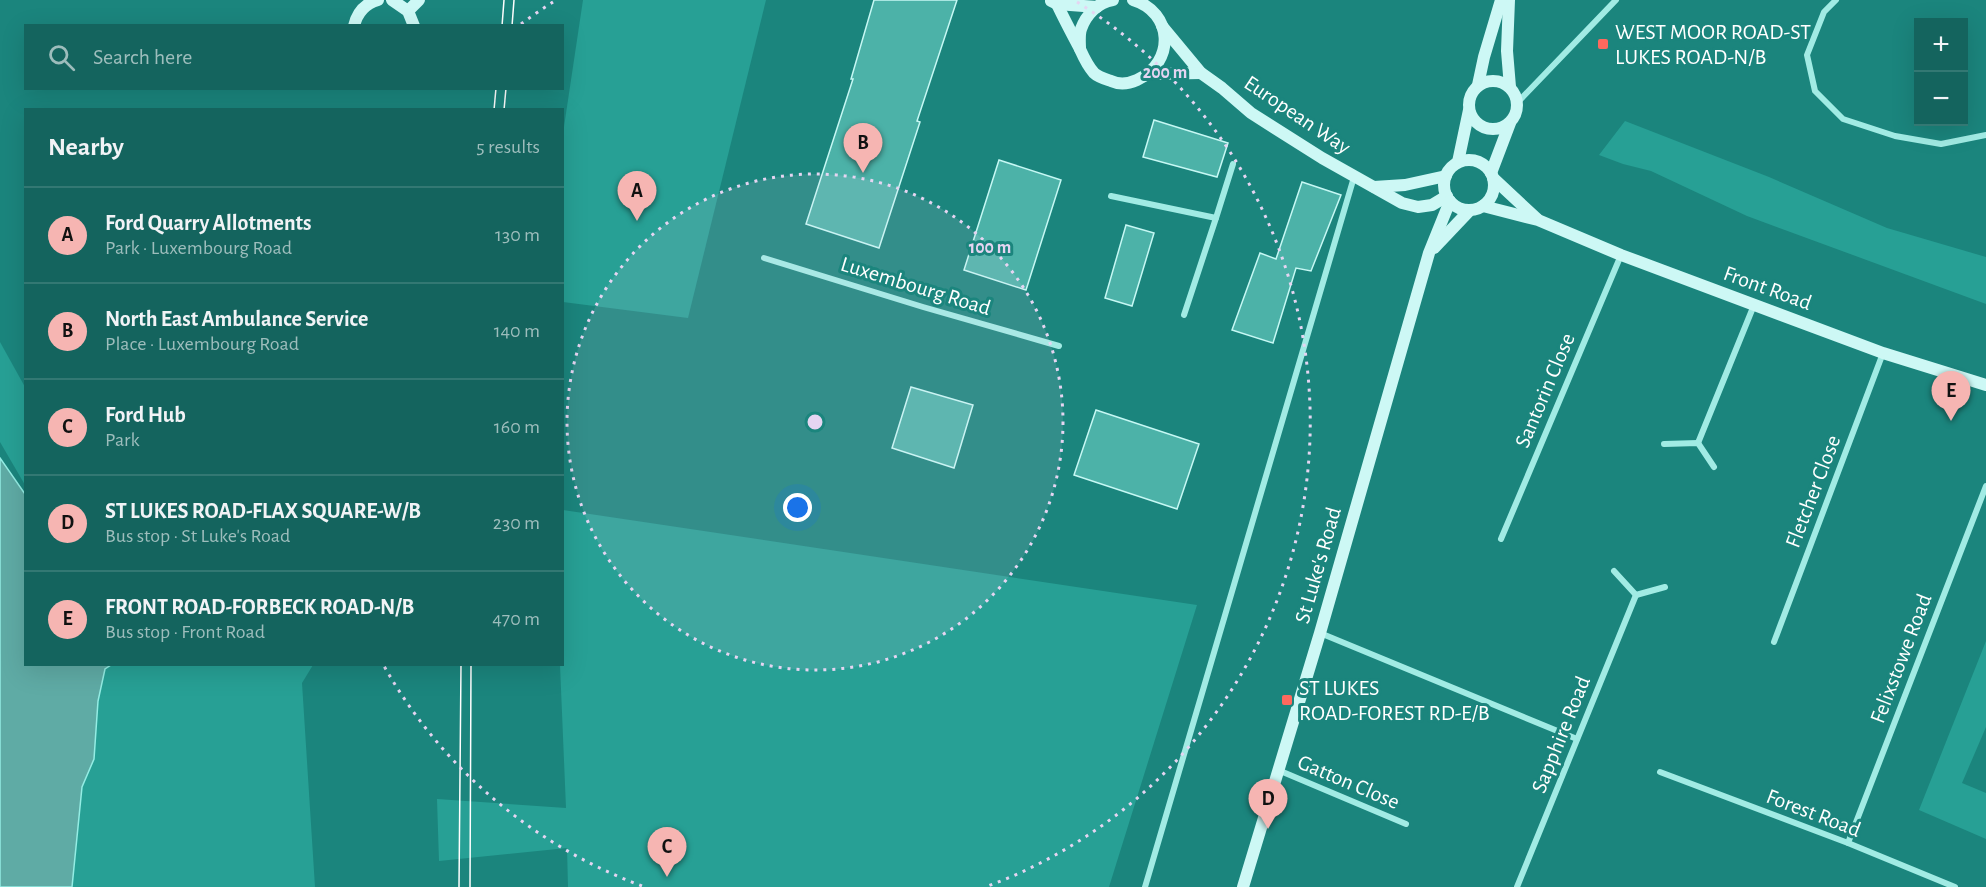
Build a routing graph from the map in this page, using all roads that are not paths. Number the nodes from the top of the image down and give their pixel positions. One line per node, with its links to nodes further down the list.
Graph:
1 (378, 0): 11 (main road)
2 (392, 0): 13 (main road)
3 (419, 0): 13 (main road)
4 (1113, 0): 12 (main road)
5 (1133, 0): 16 (main road, European Way)
6 (1501, 0): 20 (main road)
7 (1509, 0): 21 (main road)
8 (1616, 0): 22 (street)
9 (1836, 0): 25 (street)
10 (1053, 2): 12 (main road); 17 (main road)
11 (361, 4): 14 (main road)
12 (1097, 7): 17 (main road)
13 (408, 11): 15 (main road)
14 (355, 24)
15 (413, 24)
16 (1162, 26): 18 (main road, European Way); 19 (main road)
17 (1080, 50): 19 (main road)
18 (1201, 73): 19 (main road); 28 (main road, European Way)
19 (1149, 74)
20 (1478, 85): 21 (main road); 23 (main road)
21 (1510, 87): 22 (main road)
22 (1517, 103): 24 (main road)
23 (1469, 110): 24 (main road); 26 (main road)
24 (1510, 123): 30 (main road)
25 (1986, 135)
26 (1458, 162): 29 (main road); 30 (main road)
27 (1233, 164): 36 (street)
28 (1354, 176): 31 (main road, European Way); 61 (street)
29 (1446, 176): 31 (main road); 33 (main road)
30 (1492, 176): 34 (main road); 37 (main road)
31 (1374, 187): 33 (main road, European Way)
32 (1111, 196): 36 (street)
33 (1448, 199): 35 (main road); 38 (main road, St Luke's Road)
34 (1483, 206): 35 (main road); 37 (main road)
35 (1470, 210): 38 (main road, St Luke's Road)
36 (1216, 218): 42 (street)
37 (1538, 220): 39 (main road, Front Road)
38 (1429, 253): 54 (main road, St Luke's Road)
39 (1621, 255): 41 (main road, Front Road); 50 (street, Santorin Close)
40 (764, 258): 43 (street, Luxembourg Road)
41 (1754, 304): 44 (main road, Front Road); 46 (street)
42 (1184, 315)
43 (1059, 346)
44 (1883, 352): 45 (main road, Front Road); 55 (street, Fletcher Close)
45 (1986, 385)
46 (1698, 443): 47 (street); 48 (street)
47 (1664, 444)
48 (1714, 467)
49 (1986, 486): 60 (street, Felixstowe Road)
50 (1501, 539)
51 (1614, 571): 53 (street)
52 (1665, 587): 53 (street)
53 (1636, 596): 56 (street, Sapphire Road)
54 (1320, 633): 56 (street); 57 (main road, St Luke's Road)
55 (1774, 642)
56 (1577, 739): 63 (street, Sapphire Road)
57 (1278, 770): 59 (street, Gatton Close); 62 (main road, St Luke's Road)
58 (1660, 772): 60 (street, Forest Road)
59 (1406, 824)
60 (1848, 843): 64 (street, Forest Road)
61 (1145, 887)
62 (1243, 887)
63 (1517, 887)
64 (1955, 887)

